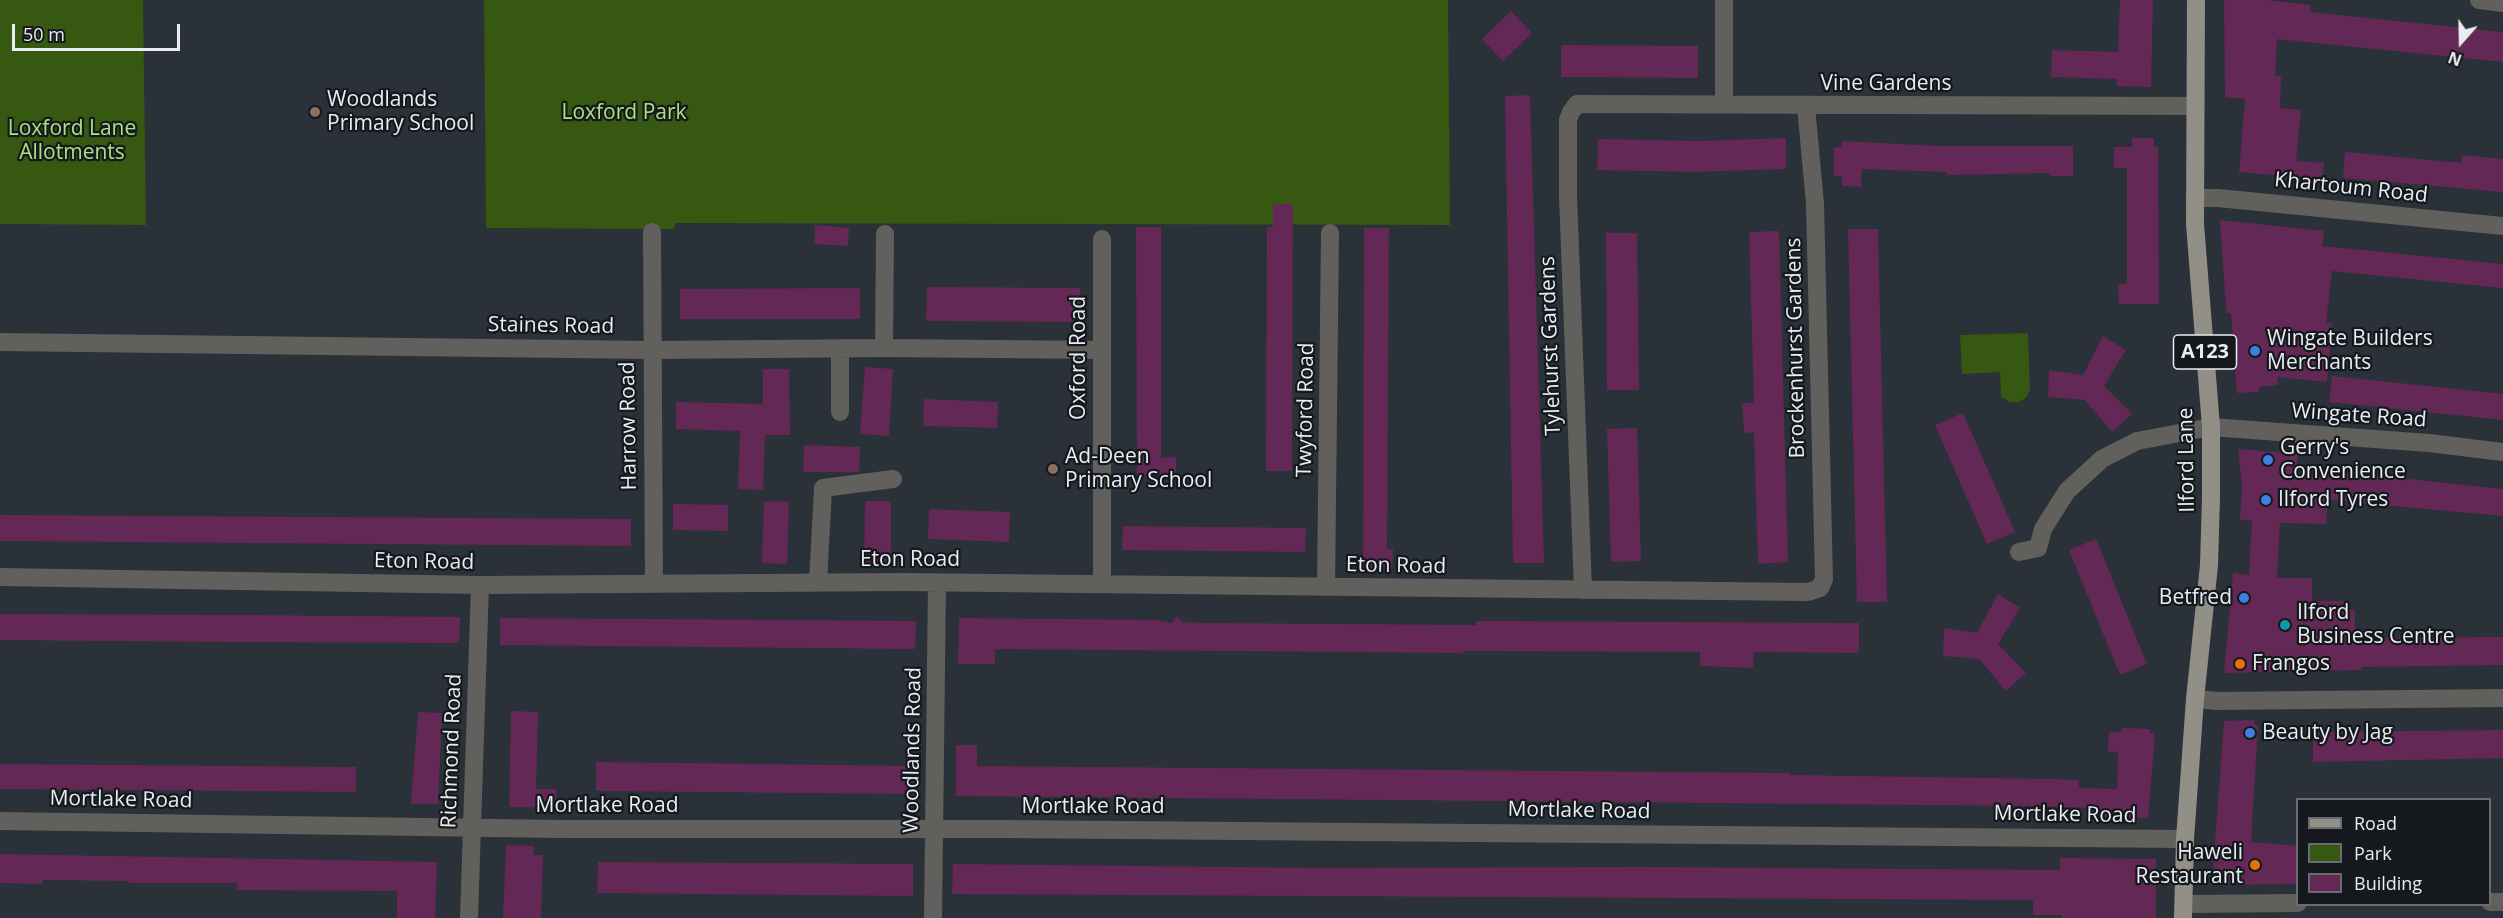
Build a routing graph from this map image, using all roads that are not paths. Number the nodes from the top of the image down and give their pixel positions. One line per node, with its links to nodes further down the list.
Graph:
1 (1724, 0): 6 (street)
2 (2196, 0): 8 (main road, Ilford Lane / A123)
3 (2479, 0): 4 (street)
4 (2503, 3)
5 (1577, 104): 6 (street, Vine Gardens); 33 (street, Tylehurst Gardens)
6 (1724, 104): 7 (street, Vine Gardens)
7 (1806, 106): 8 (street, Vine Gardens); 32 (street, Brockenhurst Gardens)
8 (2194, 106): 9 (main road, Ilford Lane / A123)
9 (2195, 198): 10 (street, Khartoum Road); 21 (main road, Ilford Lane / A123)
10 (2503, 226)
11 (652, 232): 18 (street, Harrow Road)
12 (1330, 233): 31 (street, Twyford Road)
13 (885, 234): 17 (street)
14 (1102, 239): 19 (street, Oxford Road)
15 (0, 342): 18 (street, Staines Road)
16 (840, 348): 17 (street, Staines Road); 18 (street, Staines Road); 20 (street)
17 (884, 348): 19 (street, Staines Road)
18 (651, 350): 28 (street, Harrow Road)
19 (1101, 350): 29 (street, Oxford Road)
20 (840, 412)
21 (2211, 427): 22 (street, Wingate Road); 24 (street, Wingate Road); 35 (main road, Ilford Lane / A123)
22 (2503, 452)
23 (893, 479): 26 (street)
24 (2019, 552)
25 (0, 577): 30 (street, Eton Road)
26 (818, 582): 27 (street, Eton Road); 28 (street, Eton Road)
27 (937, 583): 29 (street, Eton Road); 38 (street, Woodlands Road)
28 (654, 584): 30 (street, Eton Road)
29 (1102, 584): 31 (street, Eton Road)
30 (480, 585): 37 (street, Richmond Road)
31 (1326, 587): 33 (street, Eton Road)
32 (1820, 588): 33 (street, Eton Road)
33 (1583, 590)
34 (2503, 698): 35 (street)
35 (2194, 699): 39 (main road, Ilford Lane / A123)
36 (0, 821): 37 (street, Mortlake Road)
37 (472, 827): 38 (street, Mortlake Road); 42 (street, Richmond Road)
38 (935, 829): 39 (street, Mortlake Road); 43 (street, Woodlands Road)
39 (2185, 839): 41 (main road, Ilford Lane / A123)
40 (2296, 903): 41 (street)
41 (2183, 911)
42 (469, 918)
43 (933, 918)

